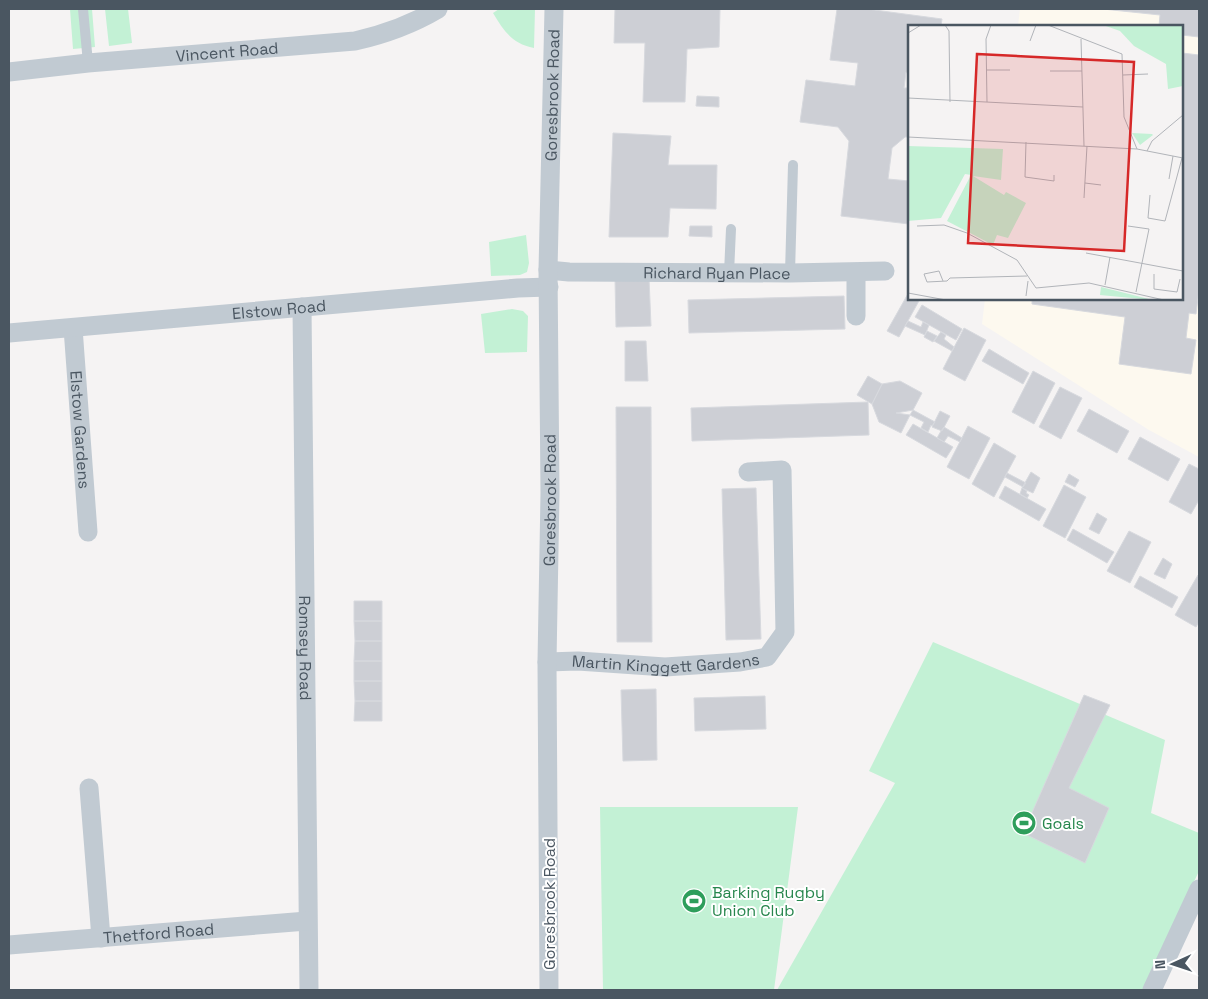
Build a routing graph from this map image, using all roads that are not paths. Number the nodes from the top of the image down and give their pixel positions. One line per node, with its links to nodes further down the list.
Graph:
1 (83, 9): 4 (lane)
2 (438, 9): 4 (street, Vincent Road)
3 (554, 9): 12 (street, Goresbrook Road)
4 (88, 63): 5 (street, Vincent Road)
5 (9, 72)
6 (793, 164): 10 (lane)
7 (731, 229): 9 (lane)
8 (885, 271): 11 (street, Richard Ryan Place)
9 (729, 273): 10 (street, Richard Ryan Place); 12 (street, Richard Ryan Place)
10 (790, 273): 11 (street, Richard Ryan Place)
11 (856, 273): 14 (street)
12 (549, 279): 13 (street, Elstow Road); 19 (street, Goresbrook Road)
13 (302, 307): 15 (street, Elstow Road); 22 (street, Romsey Road)
14 (856, 316)
15 (73, 328): 16 (street, Elstow Road); 18 (street, Elstow Gardens)
16 (9, 333)
17 (748, 472): 19 (street, Martin Kinggett Gardens)
18 (88, 532)
19 (547, 662): 26 (street, Goresbrook Road)
20 (89, 788): 23 (street)
21 (1199, 889): 27 (street)
22 (307, 921): 23 (street, Thetford Road); 25 (street, Romsey Road)
23 (101, 938): 24 (street, Thetford Road)
24 (9, 945)
25 (309, 990)
26 (549, 990)
27 (1152, 990)

